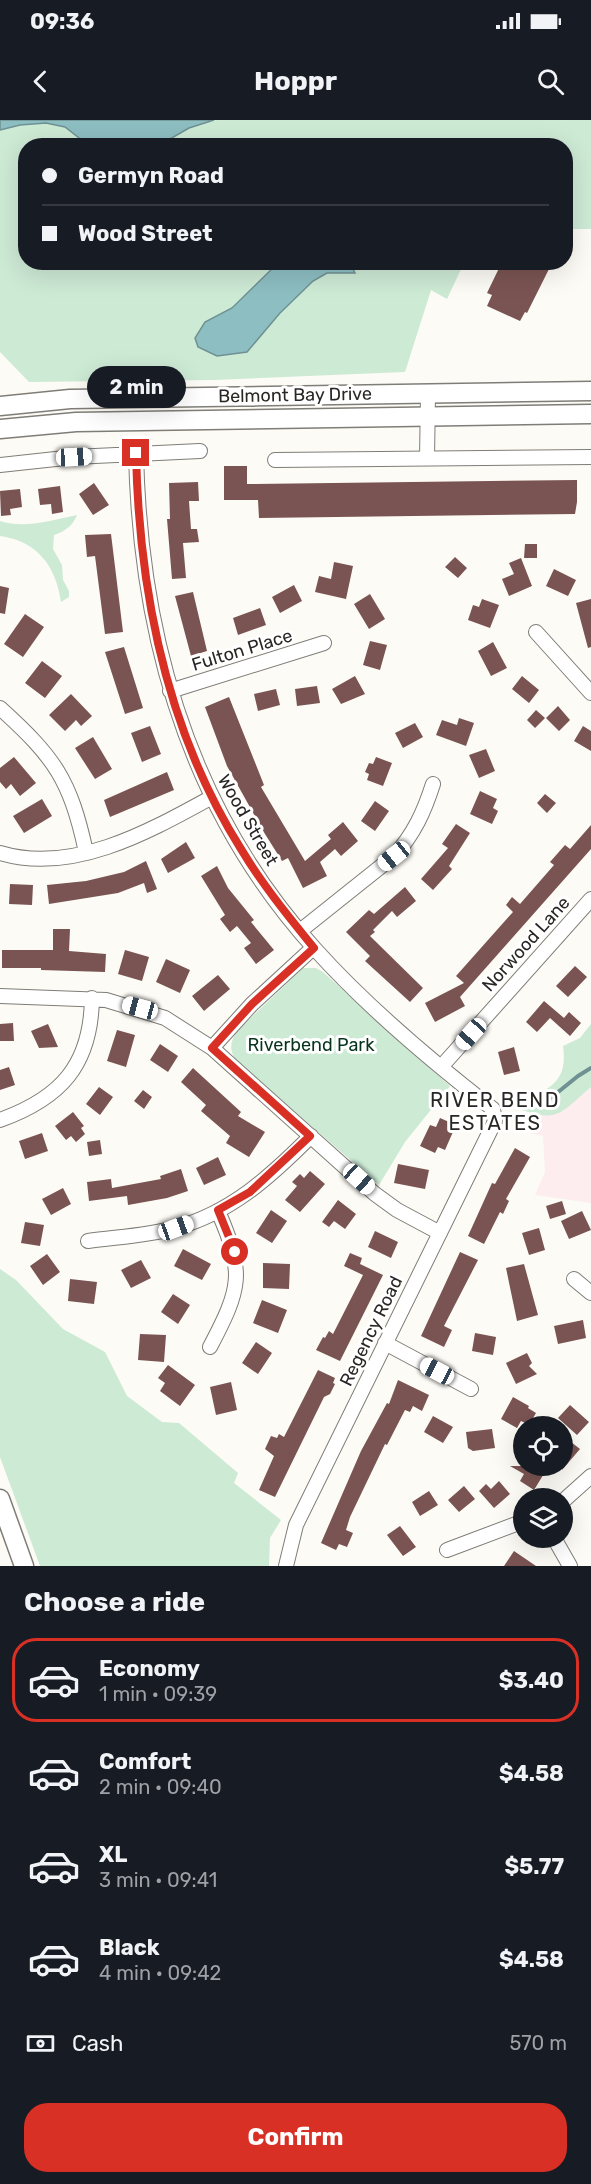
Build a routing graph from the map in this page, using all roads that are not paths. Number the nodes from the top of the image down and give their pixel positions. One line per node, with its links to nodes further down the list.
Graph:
1 (591, 391): 2 (street, Belmont Bay Drive)
2 (428, 393): 3 (street, Belmont Bay Drive); 5 (street)
3 (0, 406)
4 (591, 414): 5 (street, Belmont Bay Drive)
5 (428, 417): 6 (street, Belmont Bay Drive); 10 (street)
6 (0, 429)
7 (200, 451): 8 (street)
8 (136, 453): 12 (street); 15 (street, Wood Street)
9 (591, 457): 10 (street)
10 (427, 459): 11 (street)
11 (275, 460)
12 (0, 465)
13 (536, 632): 16 (street)
14 (324, 643): 15 (street, Fulton Place)
15 (170, 691): 19 (street, Wood Street)
16 (591, 693)
17 (0, 708): 20 (street)
18 (433, 784): 23 (street)
19 (212, 797): 20 (street); 23 (street, Wood Street)
20 (86, 852): 21 (street)
21 (0, 853)
22 (591, 899): 28 (street, Norwood Lane)
23 (300, 931): 24 (street, Wood Street)
24 (314, 948): 27 (street); 28 (street, Wood Street)
25 (0, 996): 26 (street)
26 (92, 998): 27 (street); 30 (street)
27 (212, 1048): 31 (street)
28 (441, 1067): 29 (street, Wood Street)
29 (495, 1114): 33 (street, Regency Road)
30 (0, 1120)
31 (310, 1136): 32 (street); 33 (street)
32 (218, 1210): 34 (street); 38 (street)
33 (440, 1233): 37 (street, Regency Road)
34 (88, 1241)
35 (574, 1279): 36 (street)
36 (591, 1293)
37 (386, 1343): 39 (street); 47 (street, Regency Road)
38 (210, 1347)
39 (471, 1389)
40 (591, 1476): 41 (street)
41 (573, 1492)
42 (0, 1499): 46 (street)
43 (513, 1525): 45 (street)
44 (560, 1548): 48 (street)
45 (447, 1550)
46 (24, 1566)
47 (286, 1566)
48 (570, 1566)

